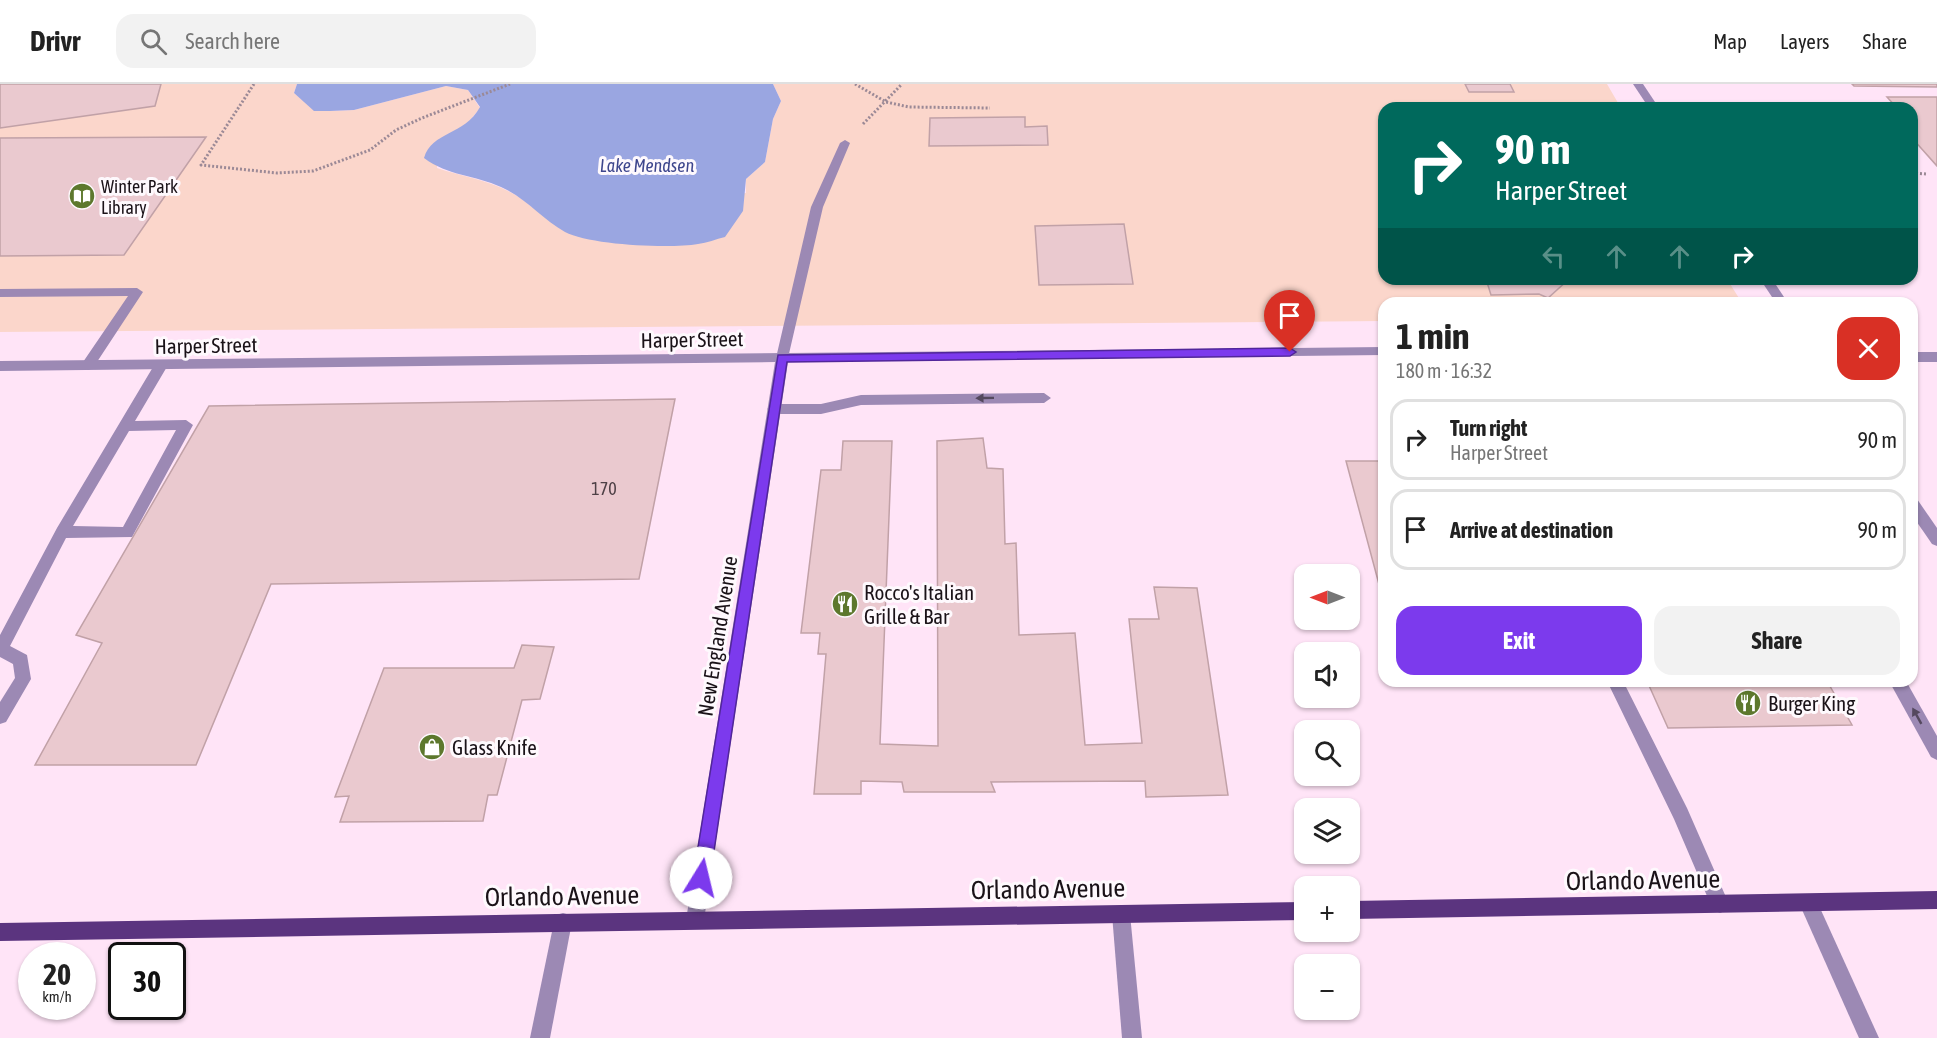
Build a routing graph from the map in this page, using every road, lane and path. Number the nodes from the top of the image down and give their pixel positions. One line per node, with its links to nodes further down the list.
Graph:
1 (254, 84): 2 (path)
2 (510, 84)
3 (855, 84): 6 (path)
4 (902, 84): 6 (path)
5 (1638, 84): 7 (street)
6 (886, 102): 8 (path); 9 (path)
7 (1650, 102)
8 (990, 108)
9 (845, 144): 16 (street, New England Avenue)
10 (1918, 173): 11 (path)
11 (1926, 174)
12 (0, 293): 17 (street)
13 (1378, 351): 16 (street, Harper Street)
14 (1918, 357): 15 (street)
15 (1937, 357)
16 (782, 358): 18 (street, Harper Street); 21 (street, New England Avenue)
17 (88, 365): 18 (street, Harper Street); 19 (street, Harper Street)
18 (161, 365): 22 (street)
19 (0, 366)
20 (1044, 398): 21 (street, one-way to 21)
21 (774, 409): 37 (street, New England Avenue)
22 (125, 426): 24 (street); 24 (street)
23 (1918, 511): 25 (street)
24 (62, 532): 26 (street)
25 (1937, 540)
26 (1, 649): 29 (street)
27 (1618, 687): 33 (street)
28 (1900, 687): 30 (street, one-way to 28)
29 (0, 717)
30 (1937, 752)
31 (1937, 900): 32 (main road, Orlando Avenue)
32 (1808, 903): 33 (main road, Orlando Avenue); 42 (street)
33 (1720, 904): 34 (main road, Orlando Avenue)
34 (1360, 910)
35 (1294, 911): 36 (main road, Orlando Avenue)
36 (1121, 914): 37 (main road, Orlando Avenue); 41 (street)
37 (695, 920): 38 (main road, Orlando Avenue)
38 (563, 922): 39 (main road, Orlando Avenue); 40 (street)
39 (0, 932)
40 (540, 1038)
41 (1132, 1038)
42 (1869, 1038)

